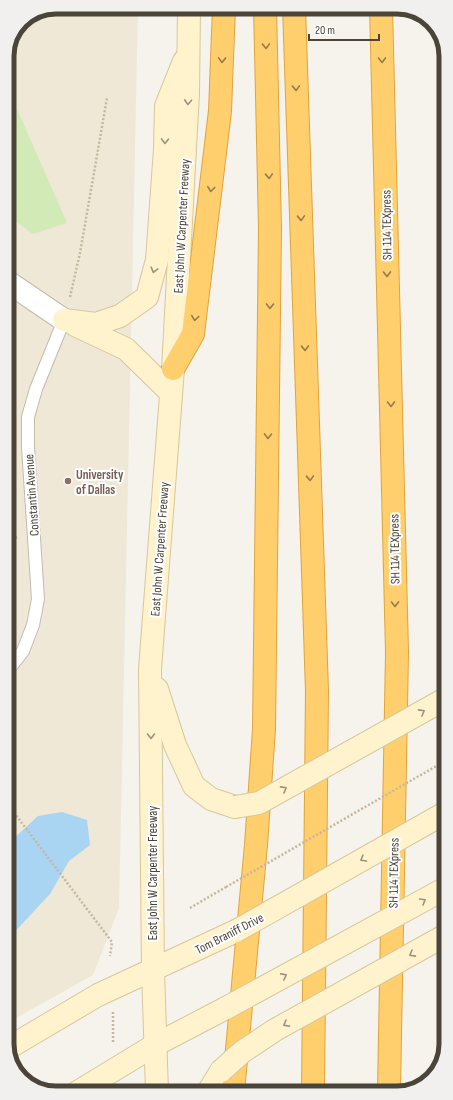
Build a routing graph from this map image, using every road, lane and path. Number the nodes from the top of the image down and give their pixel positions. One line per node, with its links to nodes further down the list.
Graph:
1 (188, 14): 6 (main road, East John W Carpenter Freeway)
2 (224, 14): 10 (highway, one-way to 10)
3 (265, 14): 30 (highway, one-way to 30)
4 (294, 14): 31 (highway, one-way to 31)
5 (381, 14): 32 (highway, SH 114 TEXpress, one-way to 32)
6 (188, 50): 9 (main road, one-way to 9); 10 (main road, East John W Carpenter Freeway, one-way to 10)
7 (107, 98): 9 (path)
8 (14, 286): 9 (street)
9 (64, 320): 11 (main road); 12 (lane, Constantin Avenue)
10 (173, 368): 11 (main road, East John W Carpenter Freeway)
11 (171, 393): 13 (main road, East John W Carpenter Freeway)
12 (14, 663)
13 (150, 669): 14 (main road, one-way to 14, bridge); 22 (main road, East John W Carpenter Freeway, one-way to 22)
14 (439, 702)
15 (439, 764): 19 (path, bridge)
16 (14, 813): 21 (path)
17 (439, 816): 22 (main road, Tom Braniff Drive, one-way to 22, bridge)
18 (439, 892): 25 (main road, one-way to 18, bridge)
19 (190, 908)
20 (439, 939): 29 (main road, one-way to 29, bridge)
21 (110, 956)
22 (153, 971): 24 (main road, Tom Braniff Drive); 25 (main road, East John W Carpenter Freeway)
23 (113, 1006): 26 (path)
24 (14, 1045)
25 (155, 1045): 27 (main road); 28 (main road, East John W Carpenter Freeway)
26 (113, 1047)
27 (88, 1086)
28 (157, 1086)
29 (212, 1086)
30 (234, 1086)
31 (313, 1086)
32 (389, 1086)

